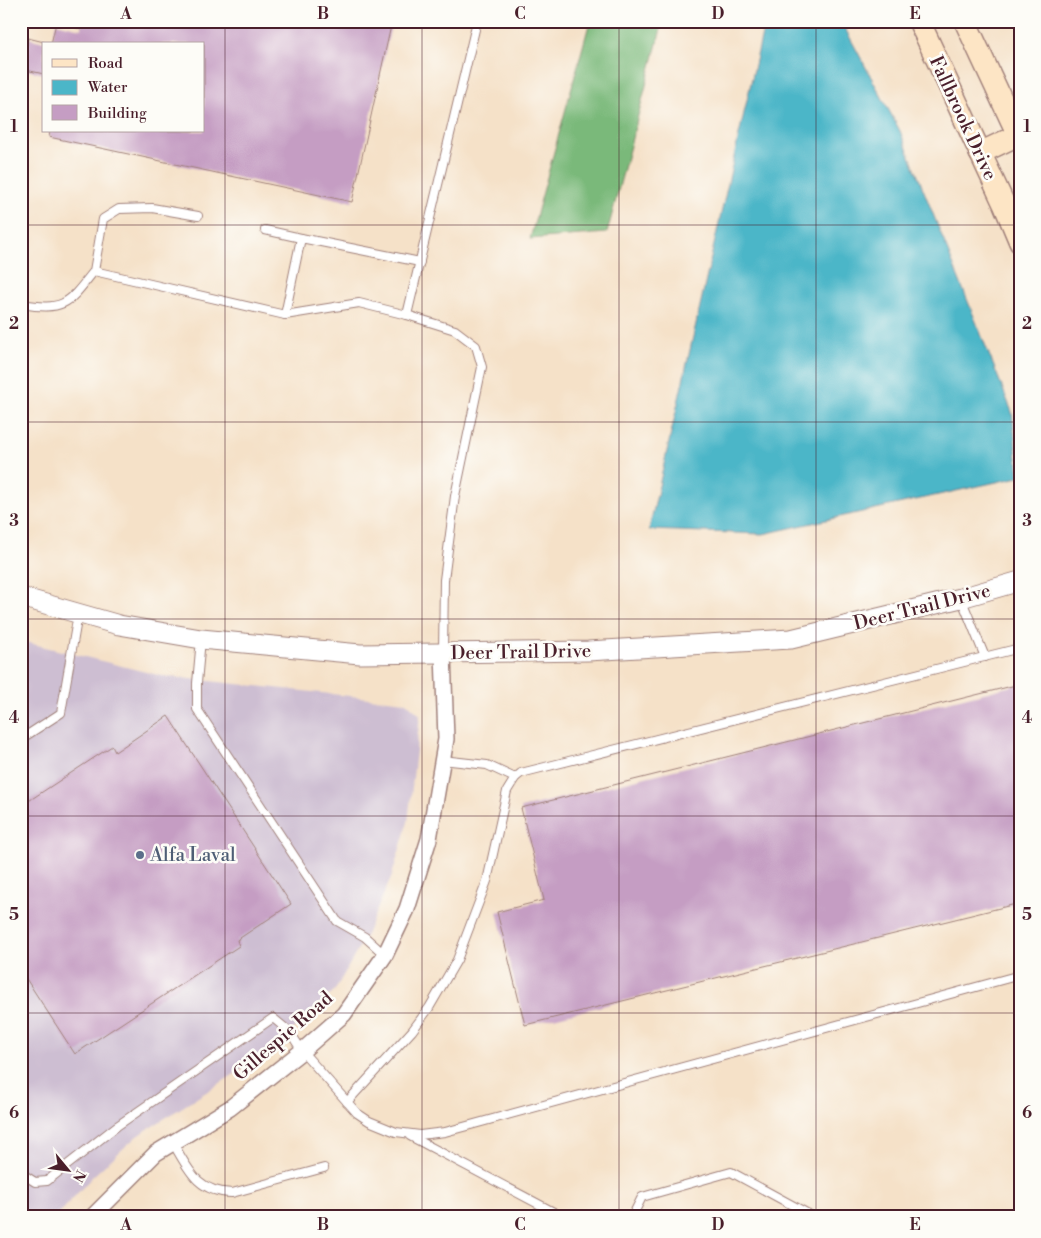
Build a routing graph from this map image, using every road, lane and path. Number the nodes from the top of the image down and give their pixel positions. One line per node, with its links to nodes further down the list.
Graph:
1 (477, 21): 10 (lane)
2 (919, 21): 5 (main road, Fallbrook Drive)
3 (965, 21): 4 (main road)
4 (1019, 137): 5 (main road)
5 (980, 153): 9 (main road, Fallbrook Drive)
6 (198, 216): 11 (lane)
7 (265, 230): 8 (lane)
8 (301, 238): 10 (lane); 13 (lane)
9 (1020, 242)
10 (420, 262): 14 (lane)
11 (94, 271): 12 (lane); 13 (lane)
12 (21, 304)
13 (284, 315): 14 (lane)
14 (407, 315): 21 (lane)
15 (1020, 582): 17 (street, Deer Trail Drive)
16 (21, 597): 18 (street, Deer Trail Drive)
17 (961, 598): 21 (street, Deer Trail Drive); 22 (lane)
18 (78, 614): 19 (street, Deer Trail Drive); 23 (lane)
19 (201, 639): 21 (street, Deer Trail Drive); 26 (lane)
20 (1020, 648): 22 (lane)
21 (443, 653): 24 (street, Gillespie Road)
22 (985, 657): 25 (lane)
23 (21, 739)
24 (442, 760): 25 (lane); 26 (street, Gillespie Road)
25 (514, 778): 29 (lane)
26 (385, 955): 28 (street, Gillespie Road)
27 (1020, 975): 30 (lane)
28 (302, 1051): 29 (lane); 31 (street, Gillespie Road); 33 (lane)
29 (347, 1102): 30 (lane)
30 (406, 1134): 35 (lane)
31 (173, 1143): 32 (lane); 34 (street, Gillespie Road)
32 (324, 1168)
33 (21, 1172)
34 (92, 1217)
35 (563, 1217)
36 (632, 1217): 37 (lane)
37 (814, 1217)

